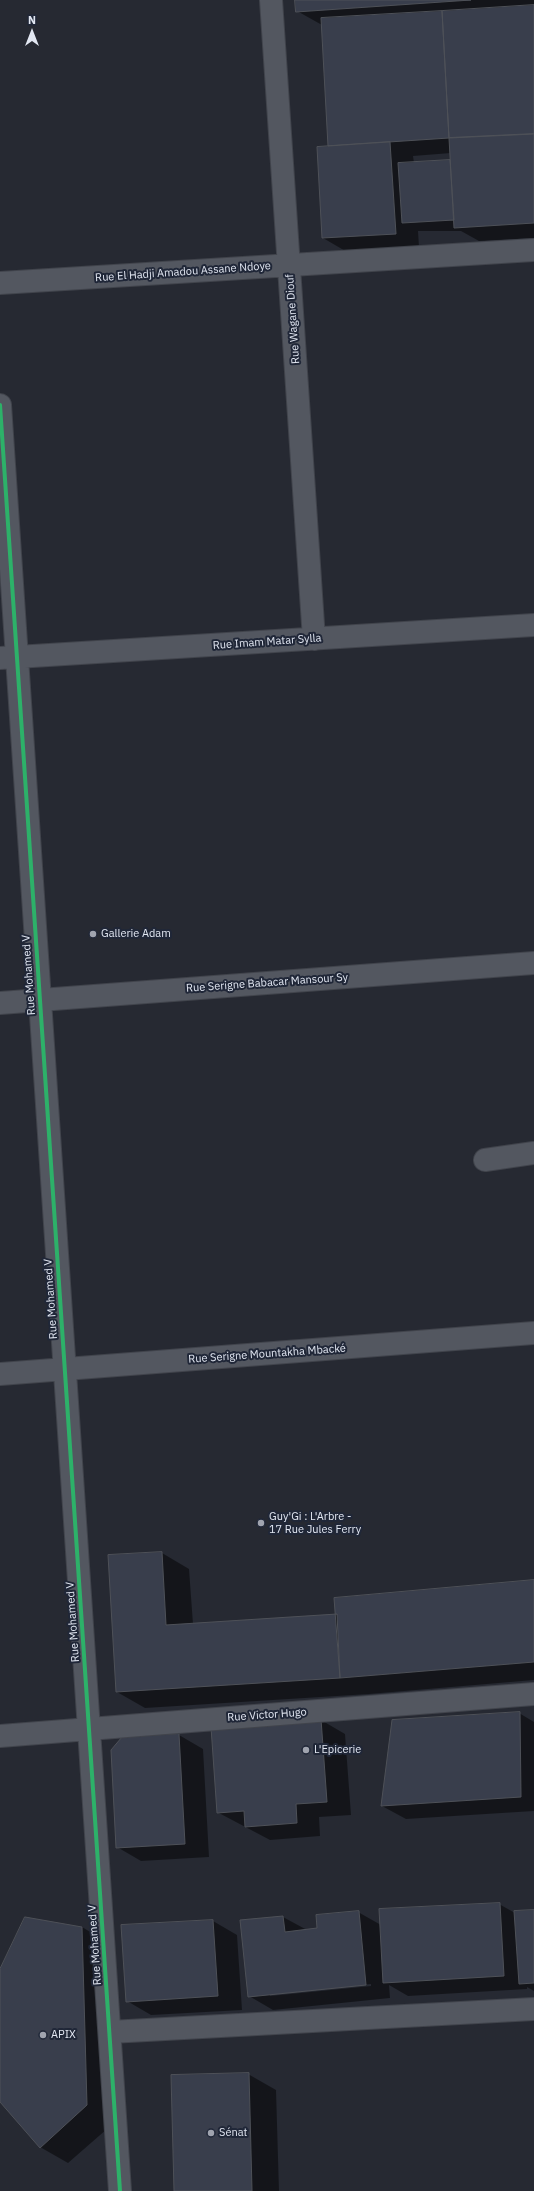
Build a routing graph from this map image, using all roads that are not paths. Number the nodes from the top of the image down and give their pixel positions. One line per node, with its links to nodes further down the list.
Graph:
1 (271, 0): 3 (street, Rue Wagane Diouf)
2 (534, 250): 3 (street, Rue El Hadji Amadou Assane Ndoye)
3 (289, 265): 4 (street, Rue El Hadji Amadou Assane Ndoye); 7 (street, Rue Wagane Diouf)
4 (0, 283)
5 (0, 405): 8 (street, Rue Mohamed V)
6 (534, 625): 7 (street, Rue Imam Matar Sylla)
7 (314, 639): 8 (street, Rue Imam Matar Sylla)
8 (8, 658): 10 (street, Rue Mohamed V)
9 (534, 963): 10 (street, Rue Serigne Babacar Mansour Sy)
10 (40, 1000): 11 (street, Rue Serigne Babacar Mansour Sy); 15 (street, Rue Mohamed V)
11 (0, 1004)
12 (534, 1153): 13 (street)
13 (485, 1160)
14 (534, 1333): 15 (street, Rue Serigne Mountakha Mbacké)
15 (65, 1369): 16 (street, Rue Serigne Mountakha Mbacké); 18 (street, Rue Mohamed V)
16 (0, 1374)
17 (534, 1694): 18 (street, Rue Victor Hugo)
18 (89, 1729): 19 (street, Rue Victor Hugo); 21 (street, Rue Mohamed V)
19 (0, 1736)
20 (534, 2009): 21 (street)
21 (110, 2032): 22 (street, Rue Mohamed V)
22 (120, 2191)

